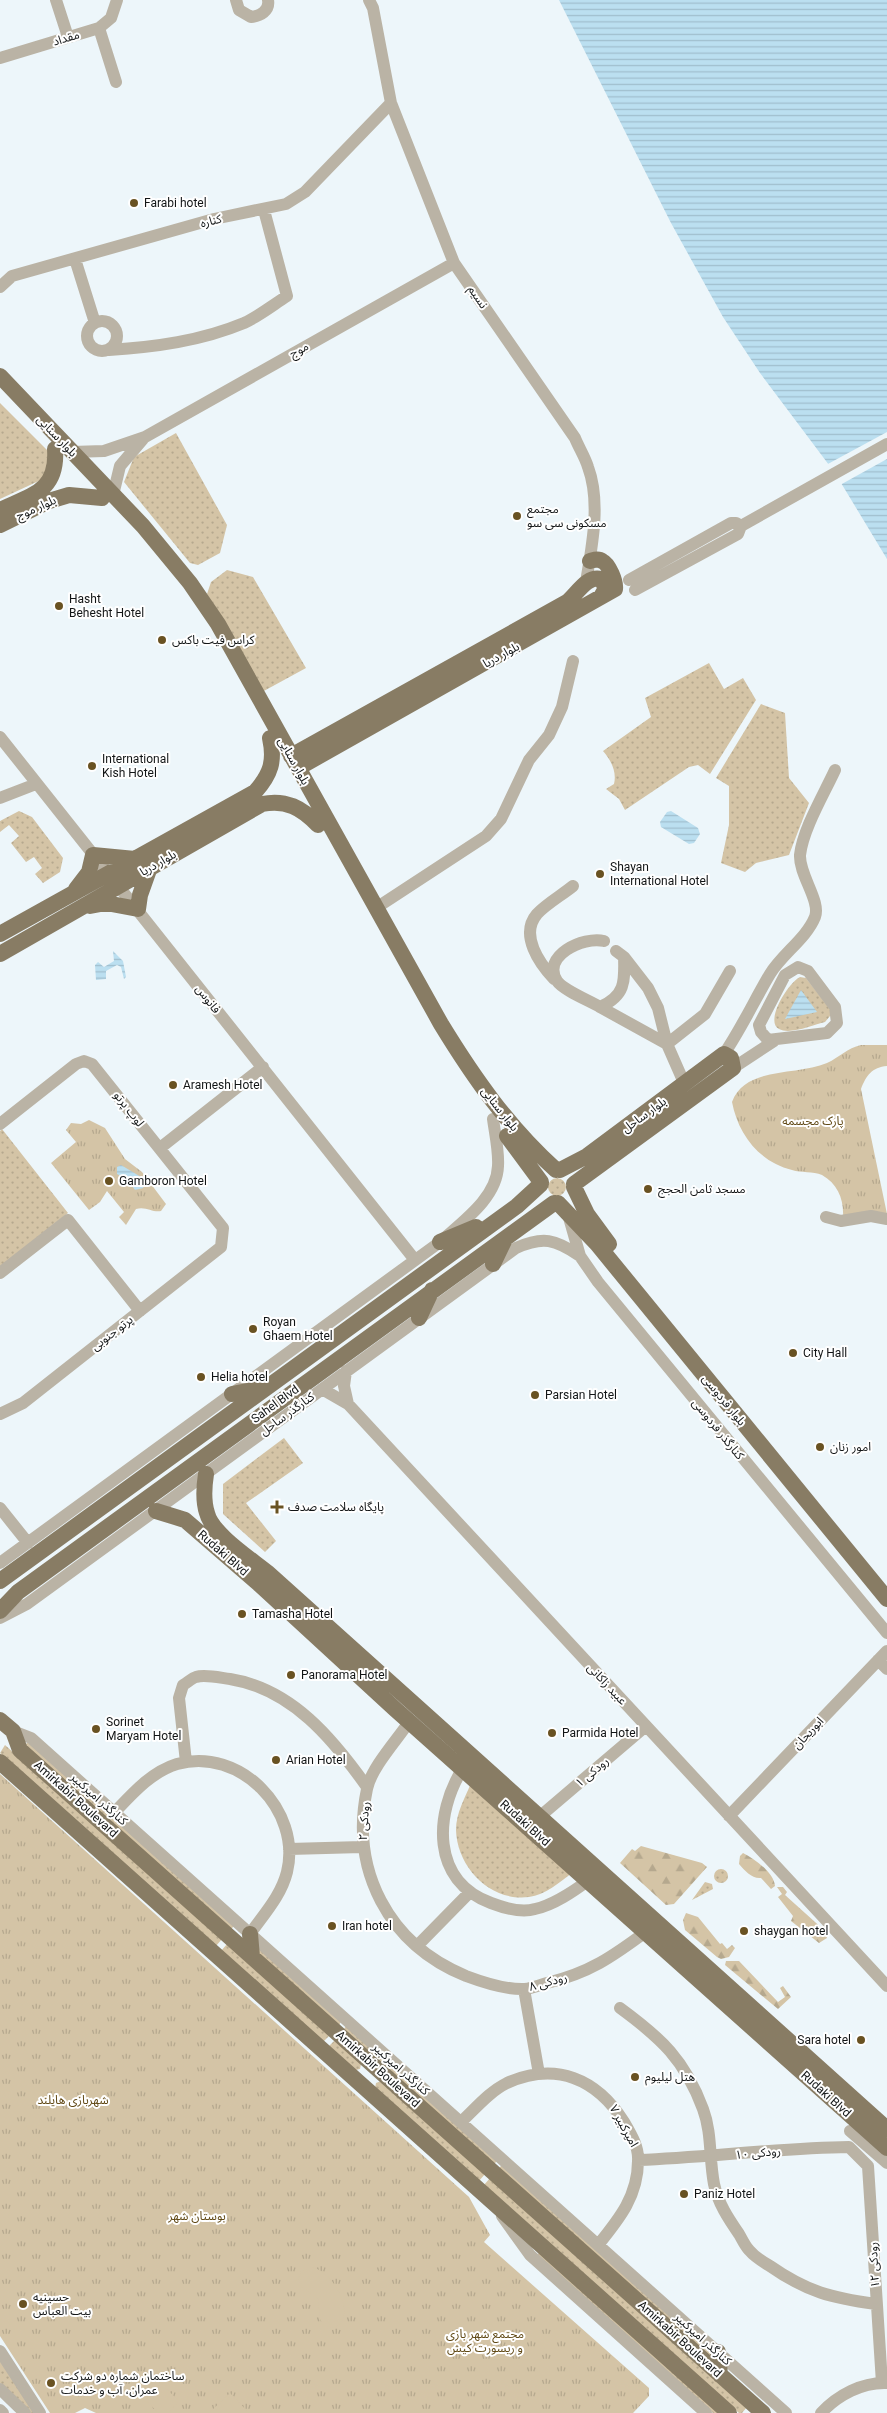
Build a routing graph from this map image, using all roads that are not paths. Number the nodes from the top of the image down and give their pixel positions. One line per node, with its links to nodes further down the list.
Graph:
1 (56, 0): 7 (street)
2 (117, 0): 6 (street)
3 (236, 0): 5 (street)
4 (369, 0): 10 (street, نسیم)
5 (271, 1)
6 (98, 28): 7 (street, مقداد); 9 (street)
7 (68, 37): 8 (street, مقداد)
8 (0, 58)
9 (116, 82)
10 (390, 103): 11 (street, کناره); 13 (street, نسیم)
11 (264, 210): 12 (street, کناره); 17 (street)
12 (75, 259): 14 (street, کناره); 16 (street)
13 (454, 263): 20 (street, موج); 27 (street, نسیم)
14 (6, 276): 15 (street, کناره)
15 (0, 287)
16 (94, 322): 17 (street); 17 (street)
17 (109, 350)
18 (0, 376): 23 (main road, بلوار سنایی)
19 (0, 393): 22 (main road, بلوار سنایی)
20 (144, 437): 23 (street); 24 (street)
21 (887, 444): 29 (street)
22 (55, 449): 24 (main road, بلوار سنایی); 25 (main road, بلوار موج)
23 (72, 452): 24 (main road, بلوار سنایی)
24 (108, 496): 26 (main road, بلوار موج); 34 (main road, بلوار سنایی); 35 (main road, بلوار سنایی)
25 (0, 510)
26 (0, 525)
27 (590, 561): 28 (street, نسیم); 30 (main road, بلوار دریا)
28 (586, 582): 30 (main road); 31 (main road, بلوار دریا)
29 (632, 585)
30 (600, 599): 31 (main road, بلوار دریا)
31 (481, 658): 35 (main road, بلوار دریا)
32 (573, 661): 46 (street)
33 (0, 737): 37 (street, فانوس)
34 (270, 738): 39 (main road, بلوار سنایی); 41 (main road, بلوار دریا)
35 (295, 762): 46 (main road, بلوار سنایی)
36 (835, 770): 57 (street)
37 (36, 784): 38 (street); 40 (street, فانوس)
38 (0, 798)
39 (318, 825): 41 (main road, بلوار دریا); 60 (main road, بلوار سنایی)
40 (93, 855): 41 (main road); 42 (street, فانوس); 44 (main road)
41 (144, 863): 42 (main road, بلوار دریا); 47 (main road)
42 (113, 880): 44 (main road, بلوار دریا); 45 (main road, بلوار دریا); 47 (street, فانوس)
43 (573, 886): 52 (street)
44 (74, 892): 48 (main road, بلوار دریا)
45 (83, 907): 47 (main road); 50 (main road, بلوار دریا)
46 (376, 908): 63 (main road, بلوار سنایی)
47 (138, 909): 58 (street, فانوس)
48 (0, 934)
49 (604, 941): 52 (street)
50 (0, 954)
51 (730, 971): 56 (street)
52 (558, 984): 53 (street)
53 (600, 1007): 56 (street); 56 (street)
54 (759, 1025): 55 (street); 55 (street); 57 (street)
55 (774, 1041): 57 (street)
56 (667, 1044): 59 (street)
57 (729, 1061): 59 (main road, بلوار ساحل); 65 (main road, بلوار ساحل)
58 (263, 1068): 62 (street); 74 (street, فانوس)
59 (685, 1085): 63 (main road, بلوار ساحل)
60 (493, 1119): 64 (main road, بلوار سنایی); 71 (street)
61 (0, 1124): 62 (street, لوپ پرتو)
62 (160, 1148): 72 (street, لوپ پرتو)
63 (558, 1170): 64 (main road); 65 (main road)
64 (541, 1183): 66 (main road); 68 (main road, Sahel Blvd)
65 (574, 1186): 66 (main road); 94 (main road, بلوار فردوسی)
66 (560, 1206): 70 (main road, Sahel Blvd); 73 (street, کنارگذر فردوسی); 95 (main road, بلوار فردوسی)
67 (826, 1217): 69 (street)
68 (499, 1218): 71 (main road); 81 (main road, Sahel Blvd)
69 (887, 1219)
70 (506, 1237): 75 (main road); 77 (main road, Sahel Blvd)
71 (440, 1242): 74 (street)
72 (221, 1247): 78 (street, پرتو جنوبی)
73 (580, 1256): 75 (street, کنارگذر ساحل); 98 (street, کنارگذر فردوسی)
74 (415, 1260): 83 (street)
75 (493, 1264): 79 (street, کنارگذر ساحل)
76 (0, 1273): 78 (street)
77 (433, 1288): 79 (main road); 96 (main road, Sahel Blvd)
78 (140, 1311): 85 (street, پرتو جنوبی)
79 (419, 1318): 80 (street, کنارگذر ساحل)
80 (346, 1371): 82 (street, کنارگذر ساحل); 84 (street)
81 (268, 1387): 83 (main road); 93 (main road, Sahel Blvd)
82 (322, 1389): 84 (street, عبید زاکانی); 86 (street, کنارگذر ساحل)
83 (232, 1394): 91 (street)
84 (348, 1404): 102 (street, عبید زاکانی)
85 (0, 1414)
86 (206, 1474): 88 (street, کنارگذر ساحل); 89 (main road, Rudaki Blvd)
87 (0, 1508): 91 (street)
88 (156, 1511): 90 (main road, Rudaki Blvd); 97 (street, کنارگذر ساحل)
89 (207, 1515): 90 (main road); 110 (main road, Rudaki Blvd)
90 (190, 1525): 101 (main road, Rudaki Blvd)
91 (28, 1543): 92 (street)
92 (0, 1563)
93 (0, 1581)
94 (887, 1582)
95 (887, 1599)
96 (0, 1611)
97 (0, 1618)
98 (887, 1633)
99 (884, 1660): 109 (street, ابوریحان)
100 (0, 1720): 103 (main road, Amirkabir Boulevard)
101 (409, 1722): 106 (main road, Rudaki Blvd); 107 (street, رودکی ۲)
102 (646, 1726): 109 (street, عبید زاکانی); 110 (street, رودکی ۱)
103 (13, 1732): 108 (street, کنارگذر امیرکبیر); 118 (main road, Amirkabir Boulevard)
104 (0, 1762): 124 (main road, Amirkabir Boulevard)
105 (186, 1762): 107 (street); 108 (street); 112 (street)
106 (463, 1768): 113 (main road, Rudaki Blvd); 114 (street)
107 (367, 1787): 111 (street, رودکی ۲)
108 (114, 1813): 116 (street, کنارگذر امیرکبیر)
109 (729, 1816): 119 (street, عبید زاکانی)
110 (538, 1818): 126 (main road, Rudaki Blvd)
111 (362, 1847): 112 (street); 117 (street, رودکی ۲)
112 (290, 1849): 116 (street)
113 (589, 1880): 114 (street); 115 (main road, Rudaki Blvd)
114 (470, 1892): 117 (street)
115 (647, 1932): 120 (street, رودکی ۸); 127 (main road, Rudaki Blvd)
116 (250, 1934): 118 (main road); 125 (street, کنارگذر امیرکبیر)
117 (417, 1946): 120 (street, رودکی ۸)
118 (252, 1957): 122 (main road, Amirkabir Boulevard)
119 (887, 1986)
120 (524, 1989): 123 (street)
121 (620, 2008): 130 (street)
122 (376, 2067): 124 (main road); 139 (main road, Amirkabir Boulevard)
123 (539, 2074): 125 (street); 131 (street, امیرکبیر ۷)
124 (361, 2084): 134 (main road, Amirkabir Boulevard)
125 (461, 2122): 135 (street, کنارگذر امیرکبیر)
126 (885, 2124): 127 (main road)
127 (853, 2126): 128 (street); 129 (main road, Rudaki Blvd); 132 (street)
128 (850, 2146): 130 (street, رودکی ۱۰); 133 (street)
129 (887, 2148)
130 (710, 2157): 131 (street, رودکی ۱۰); 136 (street)
131 (638, 2160): 135 (street, امیرکبیر ۷)
132 (887, 2163): 133 (street)
133 (868, 2166): 136 (street, رودکی ۱۲)
134 (492, 2202): 143 (street); 147 (main road, Amirkabir Boulevard)
135 (598, 2245): 138 (street, کنارگذر امیرکبیر)
136 (876, 2304): 140 (street, رودکی ۱۲)
137 (0, 2351): 146 (street)
138 (718, 2352): 139 (main road); 149 (street, کنارگذر امیرکبیر)
139 (720, 2375): 148 (main road, Amirkabir Boulevard)
140 (884, 2383): 150 (street)
141 (0, 2389): 145 (street)
142 (0, 2410): 144 (street)
143 (699, 2411)
144 (3, 2413)
145 (25, 2413)
146 (40, 2413)
147 (729, 2413)
148 (763, 2413)
149 (786, 2413)
150 (821, 2413)

